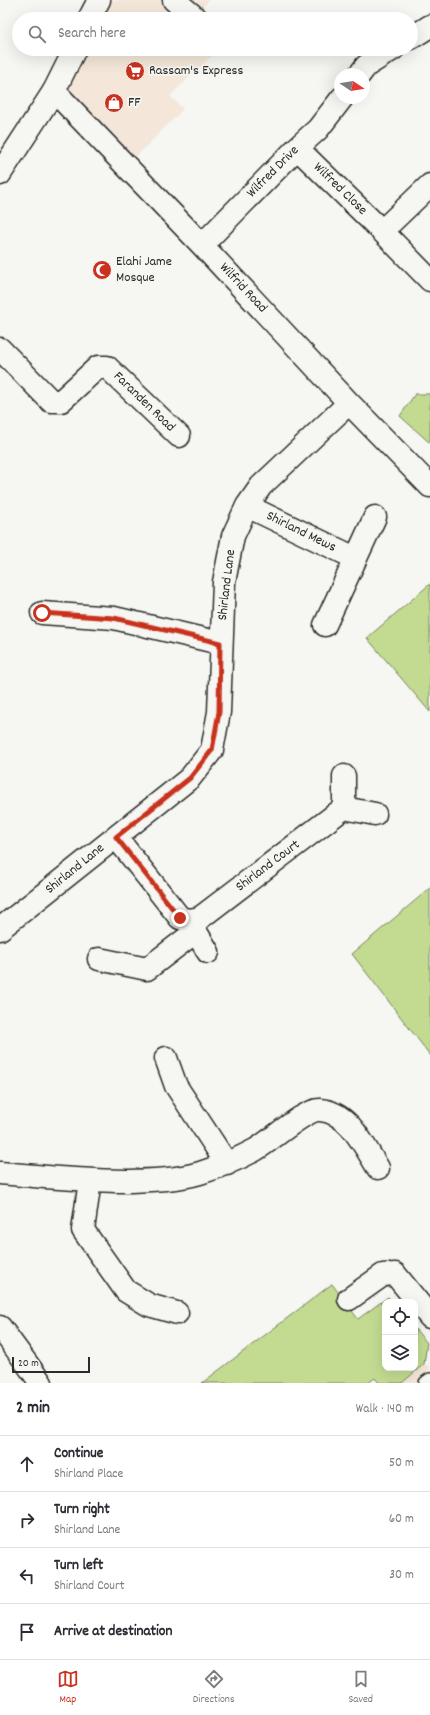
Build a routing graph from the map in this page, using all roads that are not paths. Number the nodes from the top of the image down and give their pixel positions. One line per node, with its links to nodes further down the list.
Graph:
1 (99, 0): 3 (street)
2 (174, 0): 4 (street)
3 (93, 12)
4 (189, 12)
5 (430, 26): 6 (street)
6 (418, 34)
7 (72, 56): 10 (street)
8 (381, 56): 9 (street)
9 (364, 68)
10 (54, 91): 13 (street); 16 (street, Wilfrid Road)
11 (337, 104): 12 (street, Wilfred Drive)
12 (297, 148): 15 (street, Wilfred Close); 16 (street, Wilfred Drive)
13 (0, 174)
14 (430, 185): 15 (street)
15 (382, 231): 17 (street, Wilfred Close)
16 (202, 245): 19 (street, Wilfrid Road)
17 (430, 280)
18 (0, 349): 20 (street, Faranden Road)
19 (349, 402): 21 (street, Wilfrid Road); 22 (street, Shirland Lane)
20 (179, 436)
21 (430, 486)
22 (247, 506): 24 (street, Shirland Mews); 27 (street, Shirland Lane)
23 (375, 517): 24 (street)
24 (355, 558): 26 (street)
25 (42, 613): 27 (street)
26 (325, 625)
27 (220, 643): 31 (street, Shirland Lane)
28 (344, 776): 29 (street)
29 (344, 808): 30 (street); 32 (street, Shirland Court)
30 (375, 814)
31 (116, 837): 32 (street); 33 (street, Shirland Lane)
32 (192, 926): 34 (street); 35 (street, Shirland Court)
33 (0, 929)
34 (208, 952)
35 (99, 959)
36 (166, 1058): 37 (street)
37 (227, 1164): 38 (street); 40 (street)
38 (378, 1168)
39 (0, 1173): 40 (street)
40 (90, 1181): 42 (street)
41 (349, 1299): 43 (street)
42 (177, 1313)
43 (430, 1317)
44 (0, 1327): 46 (street)
45 (430, 1380): 47 (lane)
46 (42, 1383)
47 (426, 1383)

